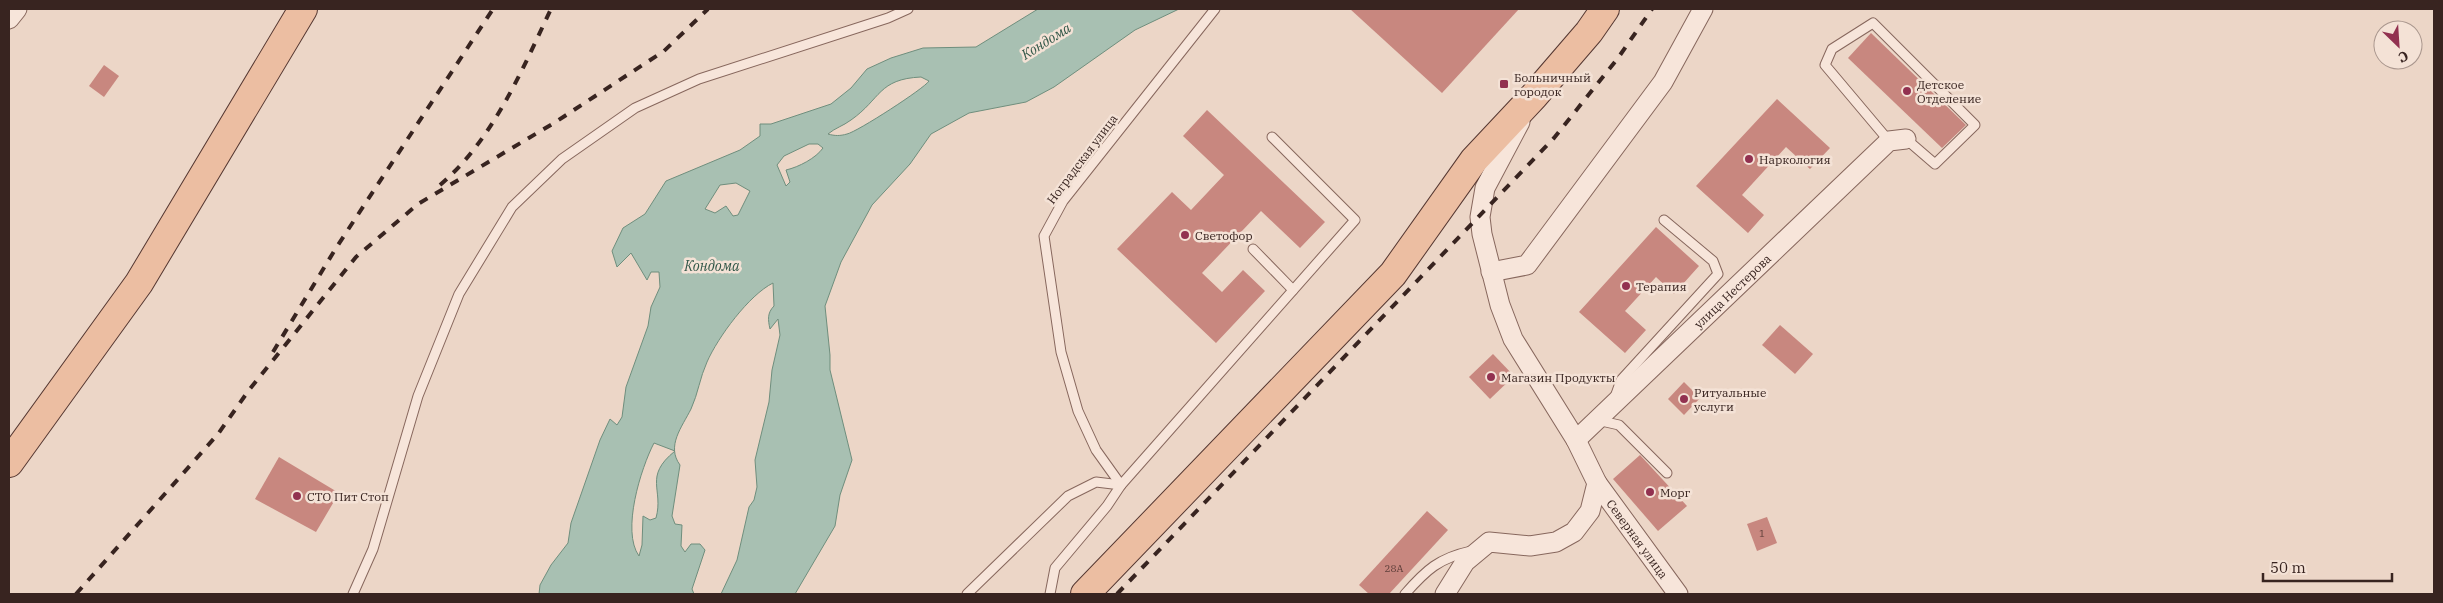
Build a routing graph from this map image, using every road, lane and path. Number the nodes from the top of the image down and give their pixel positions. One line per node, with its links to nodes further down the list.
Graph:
1 (17, 9): 7 (street)
2 (303, 9): 18 (main road)
3 (908, 9): 23 (lane)
4 (1215, 9): 21 (lane, Ноградская улица)
5 (1605, 9): 8 (main road)
6 (1703, 9): 13 (street)
7 (9, 18)
8 (1534, 96): 13 (street); 26 (main road)
9 (1272, 137): 14 (lane)
10 (1897, 140): 10 (lane); 15 (street, улица Нестерова)
11 (1664, 220): 15 (lane)
12 (1253, 249): 14 (lane)
13 (1491, 272): 17 (street)
14 (1293, 290): 21 (lane)
15 (1611, 407): 16 (street, улица Нестерова)
16 (1597, 420): 17 (street, улица Нестерова); 19 (lane)
17 (1576, 440): 20 (street)
18 (9, 463)
19 (1667, 473)
20 (1597, 483): 22 (street); 29 (street, Северная улица)
21 (1120, 485): 24 (lane); 25 (lane)
22 (1481, 548): 27 (lane); 28 (street)
23 (353, 594)
24 (968, 594)
25 (1050, 594)
26 (1085, 594)
27 (1405, 594)
28 (1445, 594)
29 (1678, 594)

